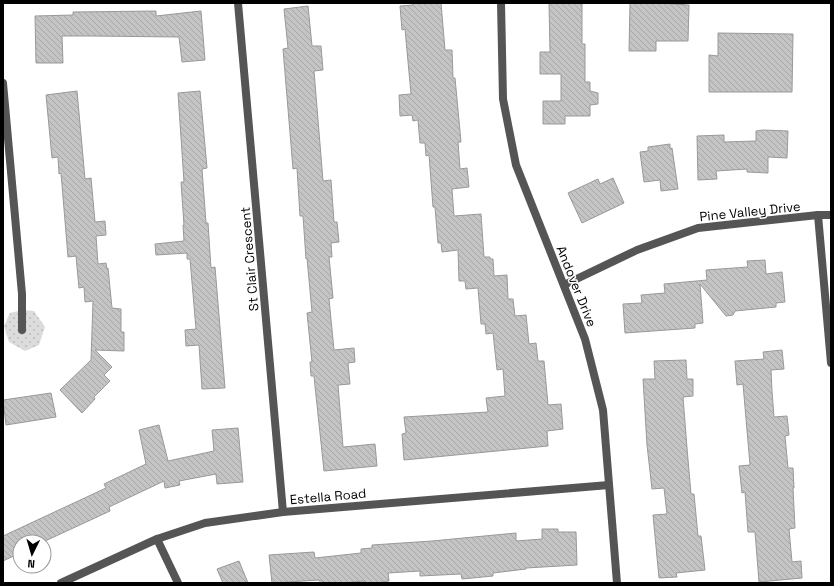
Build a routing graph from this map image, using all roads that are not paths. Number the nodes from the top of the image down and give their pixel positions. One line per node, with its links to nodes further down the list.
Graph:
1 (238, 3): 10 (street, St Clair Crescent)
2 (501, 3): 6 (street, Andover Drive)
3 (3, 83): 7 (street)
4 (818, 215): 5 (street, Pine Valley Drive); 6 (street, Pine Valley Drive); 8 (street)
5 (831, 215)
6 (564, 285): 9 (street, Andover Drive)
7 (22, 330)
8 (831, 363)
9 (609, 485): 10 (street, Estella Road); 14 (street, Andover Drive)
10 (283, 512): 11 (street, Estella Road)
11 (157, 539): 12 (street, Estella Road); 13 (street)
12 (61, 583)
13 (178, 583)
14 (617, 583)

